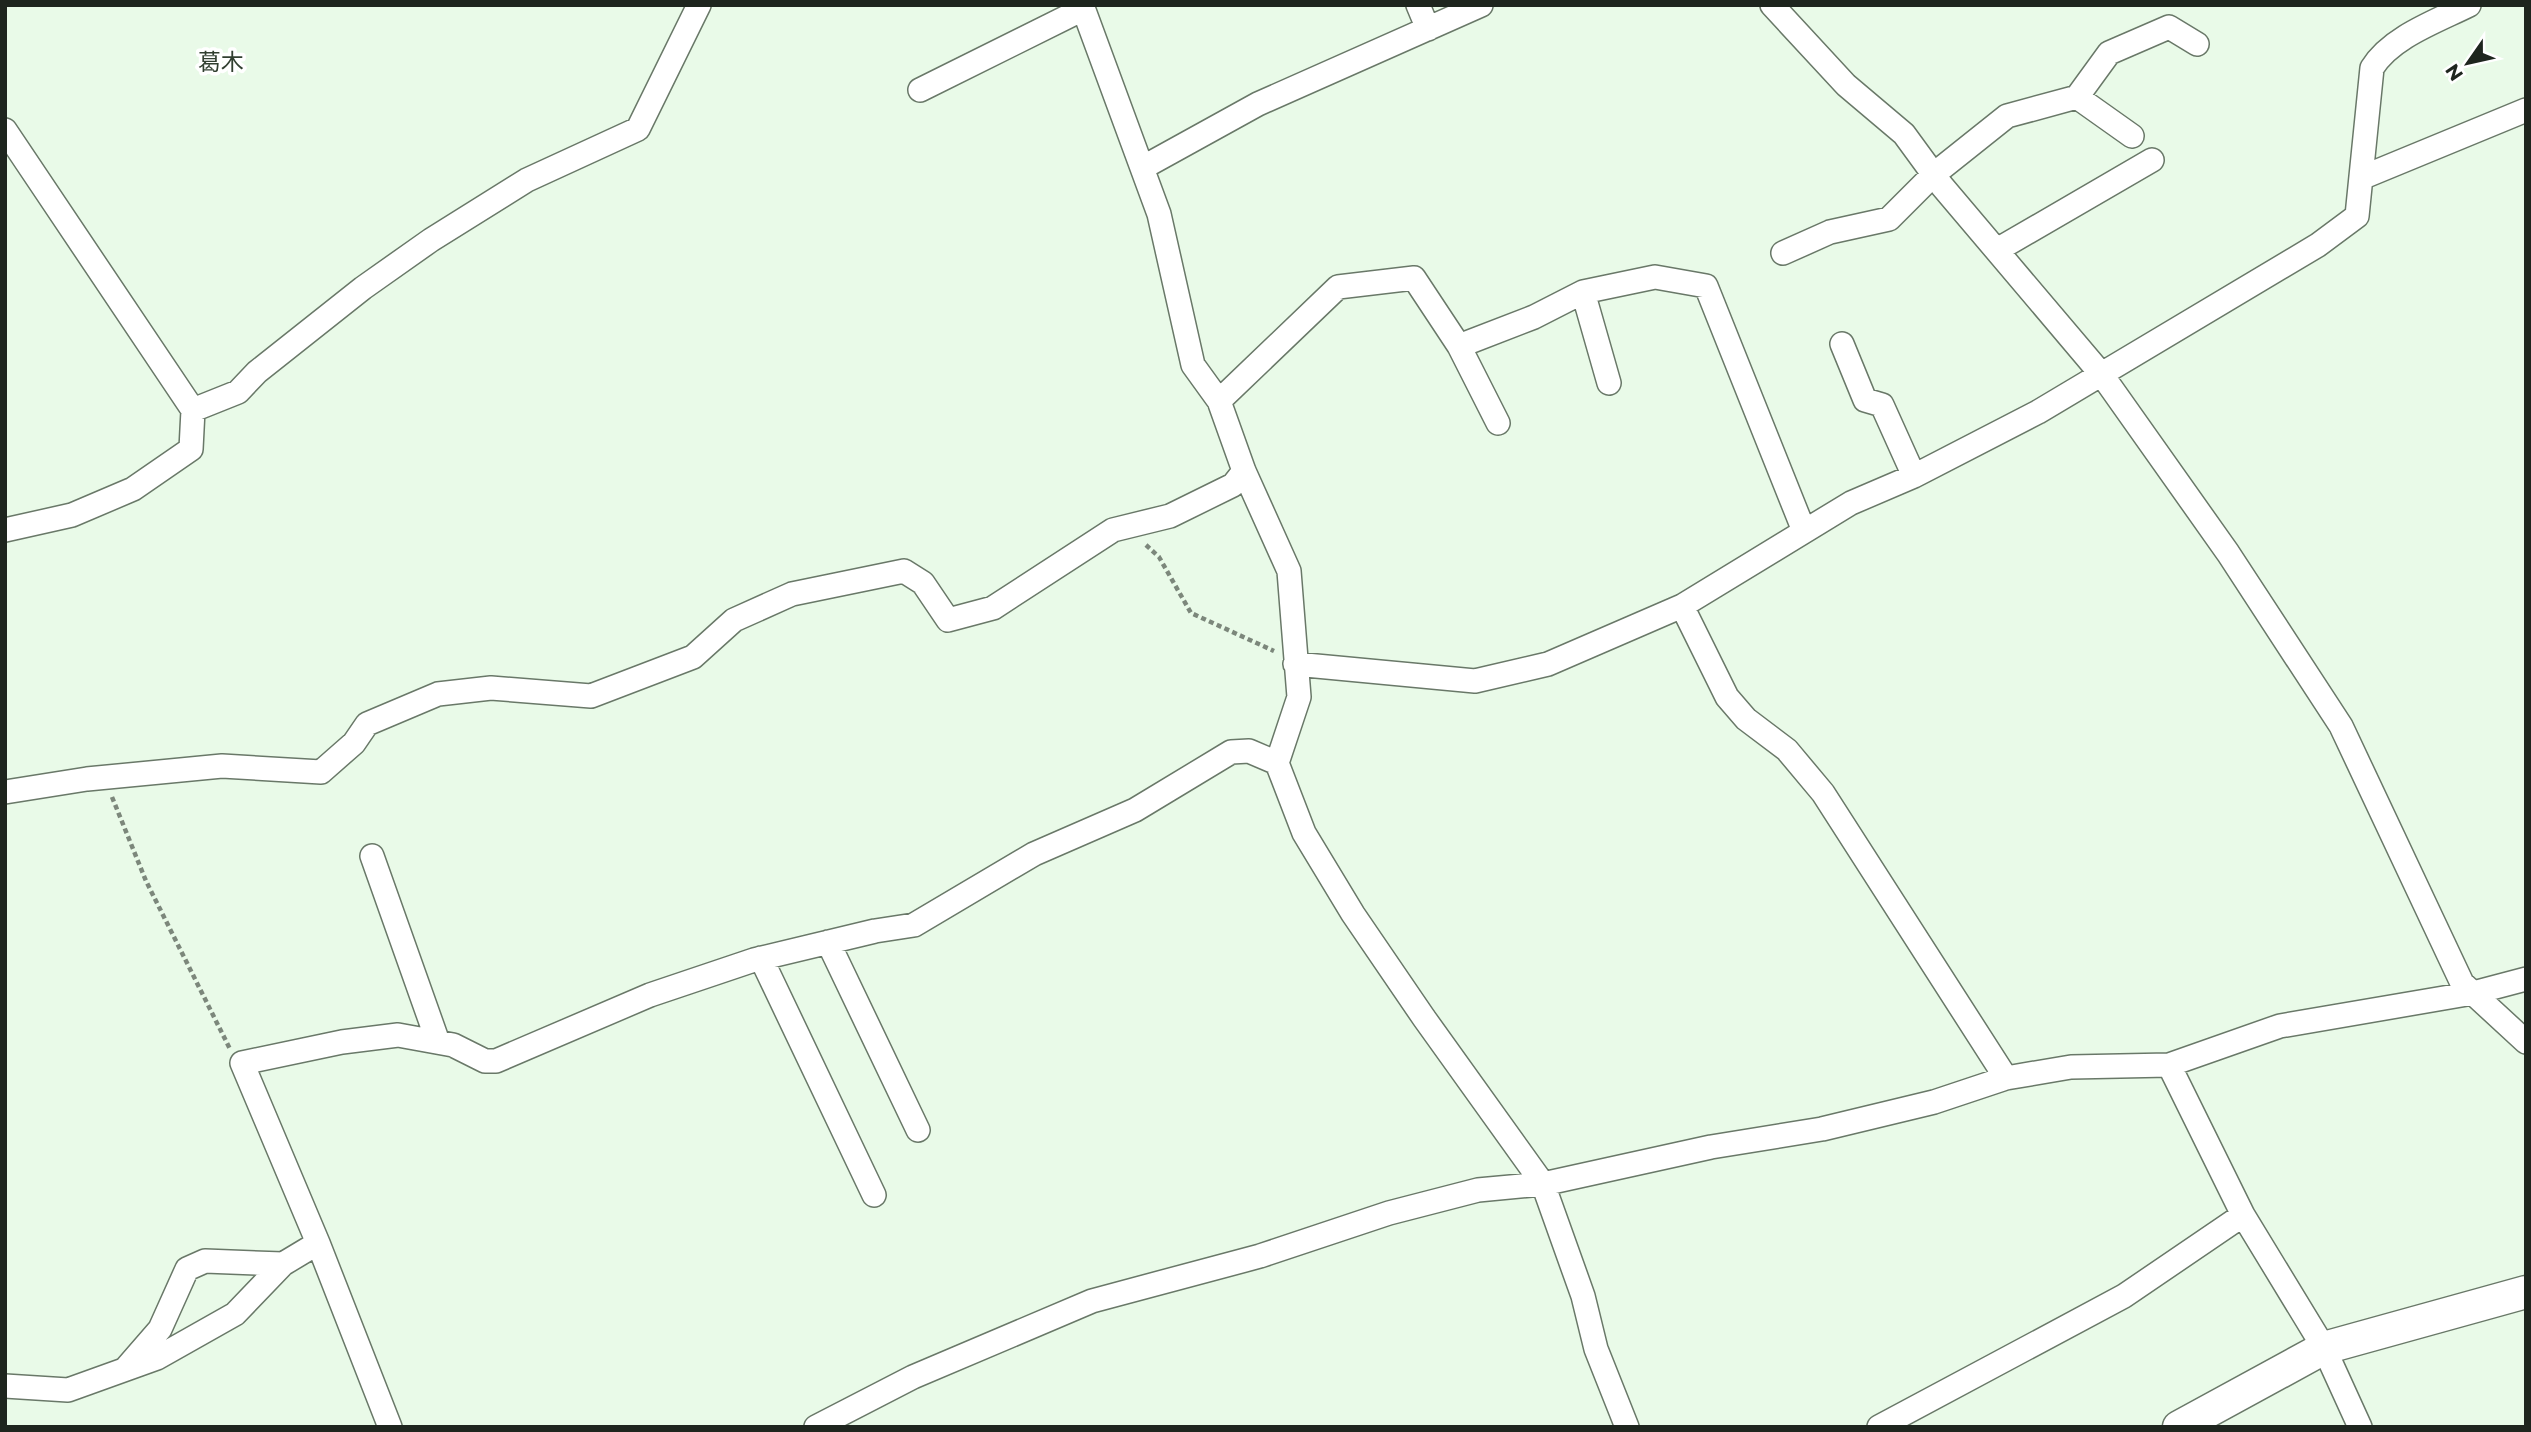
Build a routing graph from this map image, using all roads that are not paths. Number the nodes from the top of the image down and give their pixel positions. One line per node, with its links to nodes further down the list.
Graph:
1 (699, 5): 26 (street)
2 (1418, 5): 7 (street)
3 (1481, 5): 7 (street)
4 (1772, 5): 16 (street)
5 (2469, 5): 17 (street)
6 (1082, 7): 9 (street); 15 (street)
7 (1428, 29): 15 (street)
8 (2197, 44): 10 (street)
9 (920, 90)
10 (2077, 97): 13 (street); 16 (street)
11 (2526, 110): 17 (street)
12 (5, 130): 26 (street)
13 (2132, 136)
14 (2152, 160): 18 (street)
15 (1142, 168): 25 (street)
16 (1933, 175): 18 (street); 19 (street)
17 (2361, 178): 23 (street)
18 (1997, 250): 23 (street)
19 (1783, 253)
20 (1583, 292): 22 (street); 24 (street); 31 (street)
21 (1842, 344): 29 (street)
22 (1459, 346): 25 (street); 27 (street)
23 (2102, 375): 29 (street); 40 (street)
24 (1609, 383)
25 (1219, 401): 28 (street)
26 (193, 410): 30 (street)
27 (1498, 423)
28 (1244, 471): 33 (street); 35 (street)
29 (1914, 476): 31 (street)
30 (5, 530)
31 (1804, 531): 32 (street)
32 (1682, 606): 33 (street); 44 (street)
33 (1295, 664): 34 (street)
34 (1277, 763): 37 (street); 46 (street)
35 (5, 792)
36 (372, 856): 41 (street)
37 (828, 942): 38 (street); 45 (street)
38 (761, 958): 41 (street); 47 (street)
39 (2526, 979): 40 (street)
40 (2473, 993): 42 (street); 43 (street)
41 (438, 1042): 49 (street)
42 (2526, 1042)
43 (2169, 1065): 44 (street); 48 (street)
44 (2006, 1079): 46 (street)
45 (918, 1130)
46 (1543, 1184): 56 (street); 57 (street)
47 (874, 1195)
48 (2243, 1215): 52 (street); 58 (street)
49 (318, 1243): 50 (street); 55 (street)
50 (283, 1264): 53 (street); 53 (street)
51 (2526, 1292): 52 (street)
52 (2324, 1348): 59 (street); 60 (street)
53 (125, 1370): 54 (street)
54 (5, 1385)
55 (390, 1427)
56 (816, 1427)
57 (1627, 1427)
58 (1879, 1427)
59 (2179, 1427)
60 (2360, 1427)

